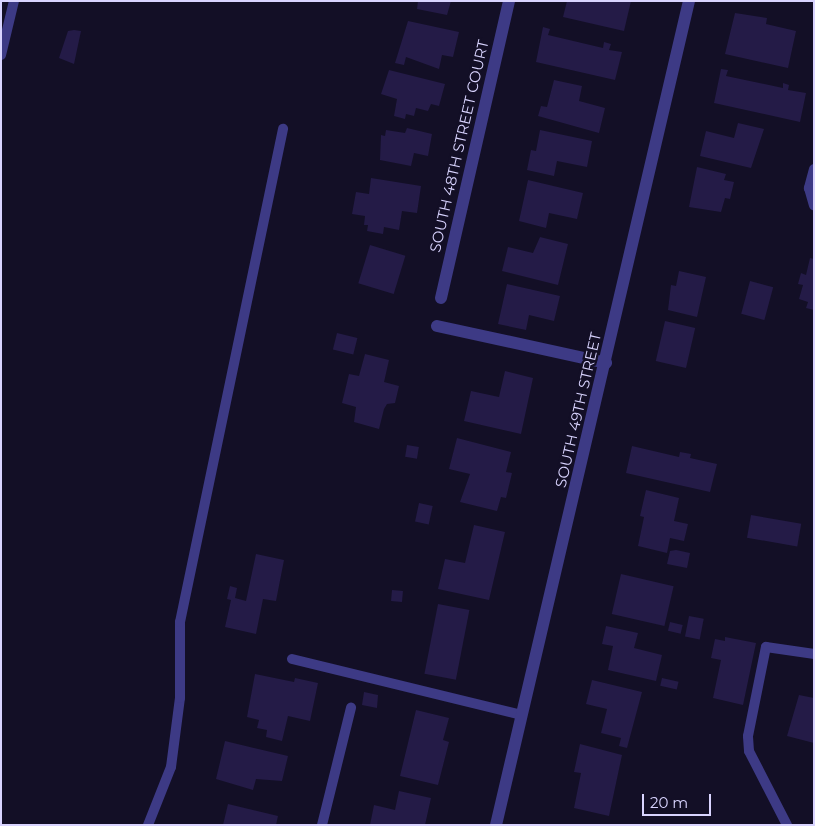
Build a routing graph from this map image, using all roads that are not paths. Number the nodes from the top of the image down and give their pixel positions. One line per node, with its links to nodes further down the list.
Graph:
1 (14, 1): 4 (lane)
2 (509, 1): 8 (street, SOUTH 48TH STREET COURT)
3 (689, 1): 10 (street, SOUTH 49TH STREET)
4 (1, 55)
5 (284, 129): 15 (lane)
6 (814, 169): 7 (lane)
7 (814, 206)
8 (441, 298)
9 (437, 326): 10 (street)
10 (606, 363): 14 (street, SOUTH 49TH STREET)
11 (814, 654): 18 (lane)
12 (292, 659): 14 (lane)
13 (350, 708): 16 (lane)
14 (521, 715): 17 (street, SOUTH 49TH STREET)
15 (148, 825)
16 (322, 825)
17 (496, 825)
18 (787, 825)

